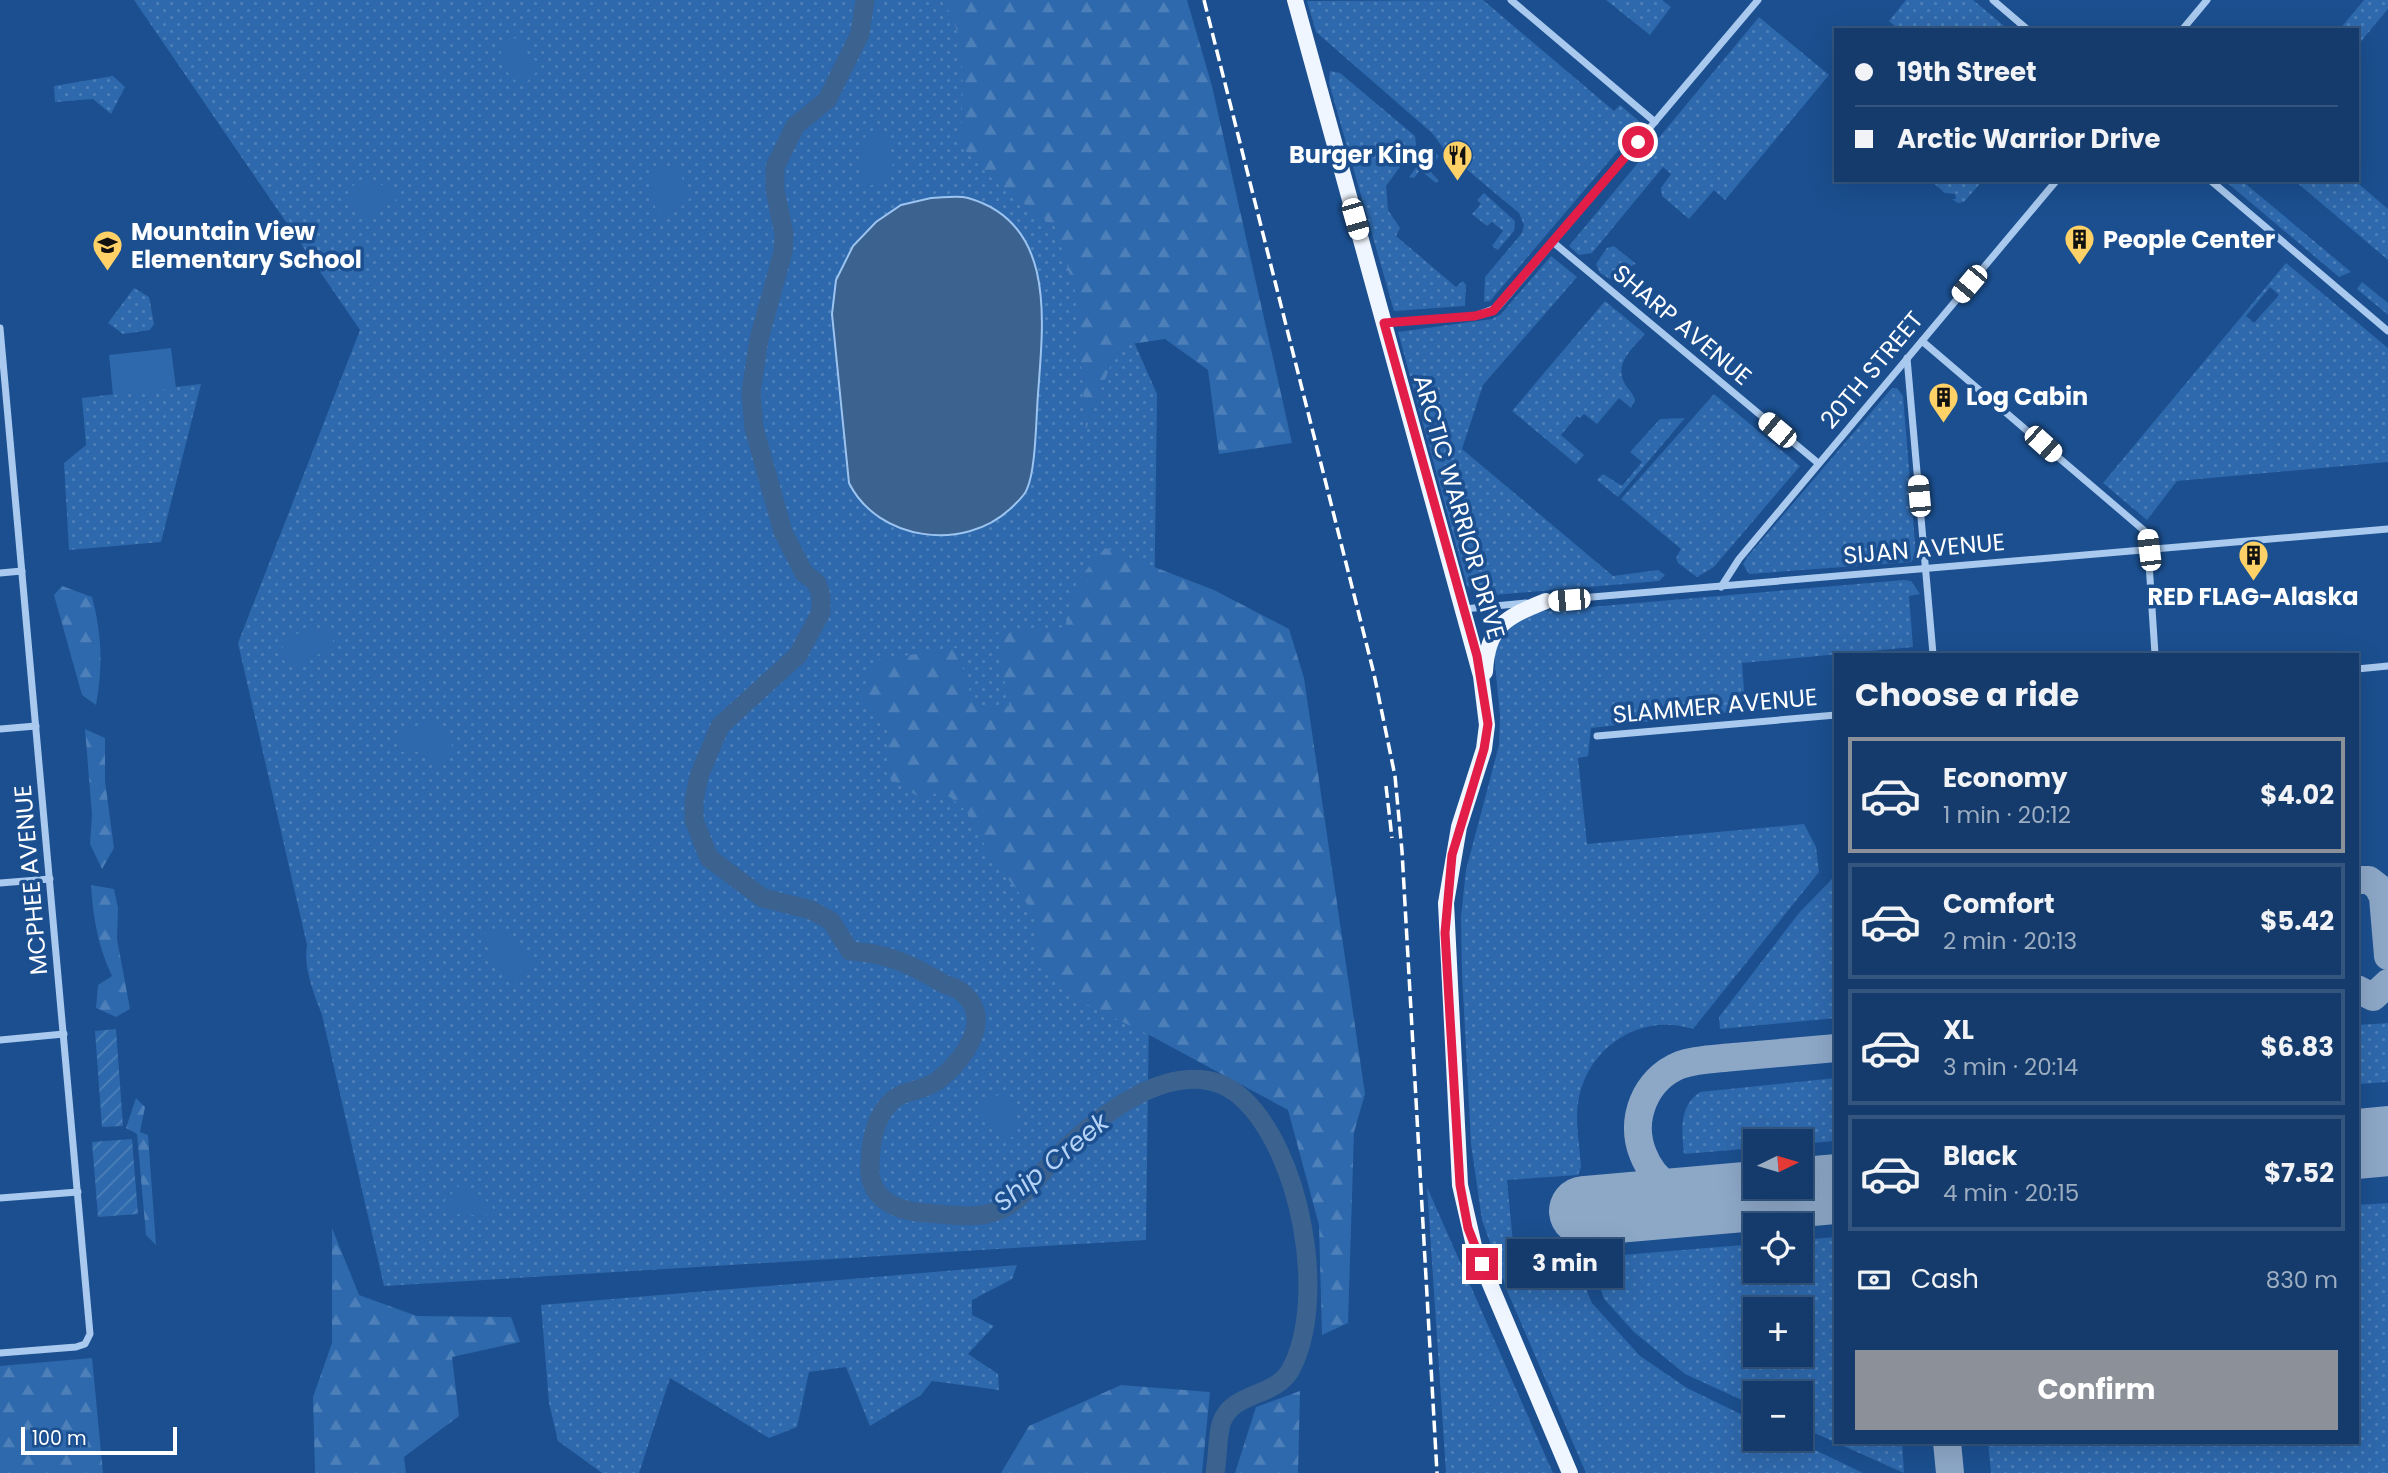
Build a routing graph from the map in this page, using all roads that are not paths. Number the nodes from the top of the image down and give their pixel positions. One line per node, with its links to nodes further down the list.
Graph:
1 (1295, 0): 12 (main road, ARCTIC WARRIOR DRIVE)
2 (1511, 0): 8 (street)
3 (1757, 0): 8 (street)
4 (1993, 0): 6 (street)
5 (2207, 0): 7 (street)
6 (2026, 28)
7 (2184, 28)
8 (1655, 122): 11 (street)
9 (2055, 182): 15 (street, 20TH STREET)
10 (2212, 182): 14 (street)
11 (1554, 243): 12 (street); 18 (street, SHARP AVENUE)
12 (1384, 323): 26 (main road, ARCTIC WARRIOR DRIVE)
13 (0, 328): 17 (street, MCPHEE AVENUE)
14 (2388, 331)
15 (1922, 341): 16 (street, 20TH STREET); 20 (street)
16 (1908, 358): 18 (street, 20TH STREET); 21 (street)
17 (4, 413): 22 (street, MCPHEE AVENUE)
18 (1818, 464): 24 (street, 20TH STREET)
19 (2388, 529): 20 (street, SIJAN AVENUE)
20 (2149, 550): 21 (street, SIJAN AVENUE); 28 (street)
21 (1926, 567): 24 (street, SIJAN AVENUE); 27 (street)
22 (22, 571): 23 (street); 33 (street, MCPHEE AVENUE)
23 (0, 573)
24 (1721, 587): 25 (street, SIJAN AVENUE)
25 (1546, 601): 26 (street, SIJAN AVENUE); 31 (main road)
26 (1464, 610): 31 (main road, ARCTIC WARRIOR DRIVE)
27 (1933, 653)
28 (2155, 653)
29 (2388, 666): 30 (street)
30 (2359, 669)
31 (1484, 692): 43 (main road, ARCTIC WARRIOR DRIVE)
32 (1834, 715): 35 (street, SLAMMER AVENUE)
33 (36, 726): 34 (street); 36 (street, MCPHEE AVENUE)
34 (0, 729)
35 (1597, 736)
36 (50, 879): 37 (street); 38 (street, MCPHEE AVENUE)
37 (0, 883)
38 (64, 1034): 39 (street); 40 (street, MCPHEE AVENUE)
39 (0, 1040)
40 (78, 1192): 41 (street); 42 (street, MCPHEE AVENUE)
41 (0, 1198)
42 (0, 1353)
43 (1570, 1473)

